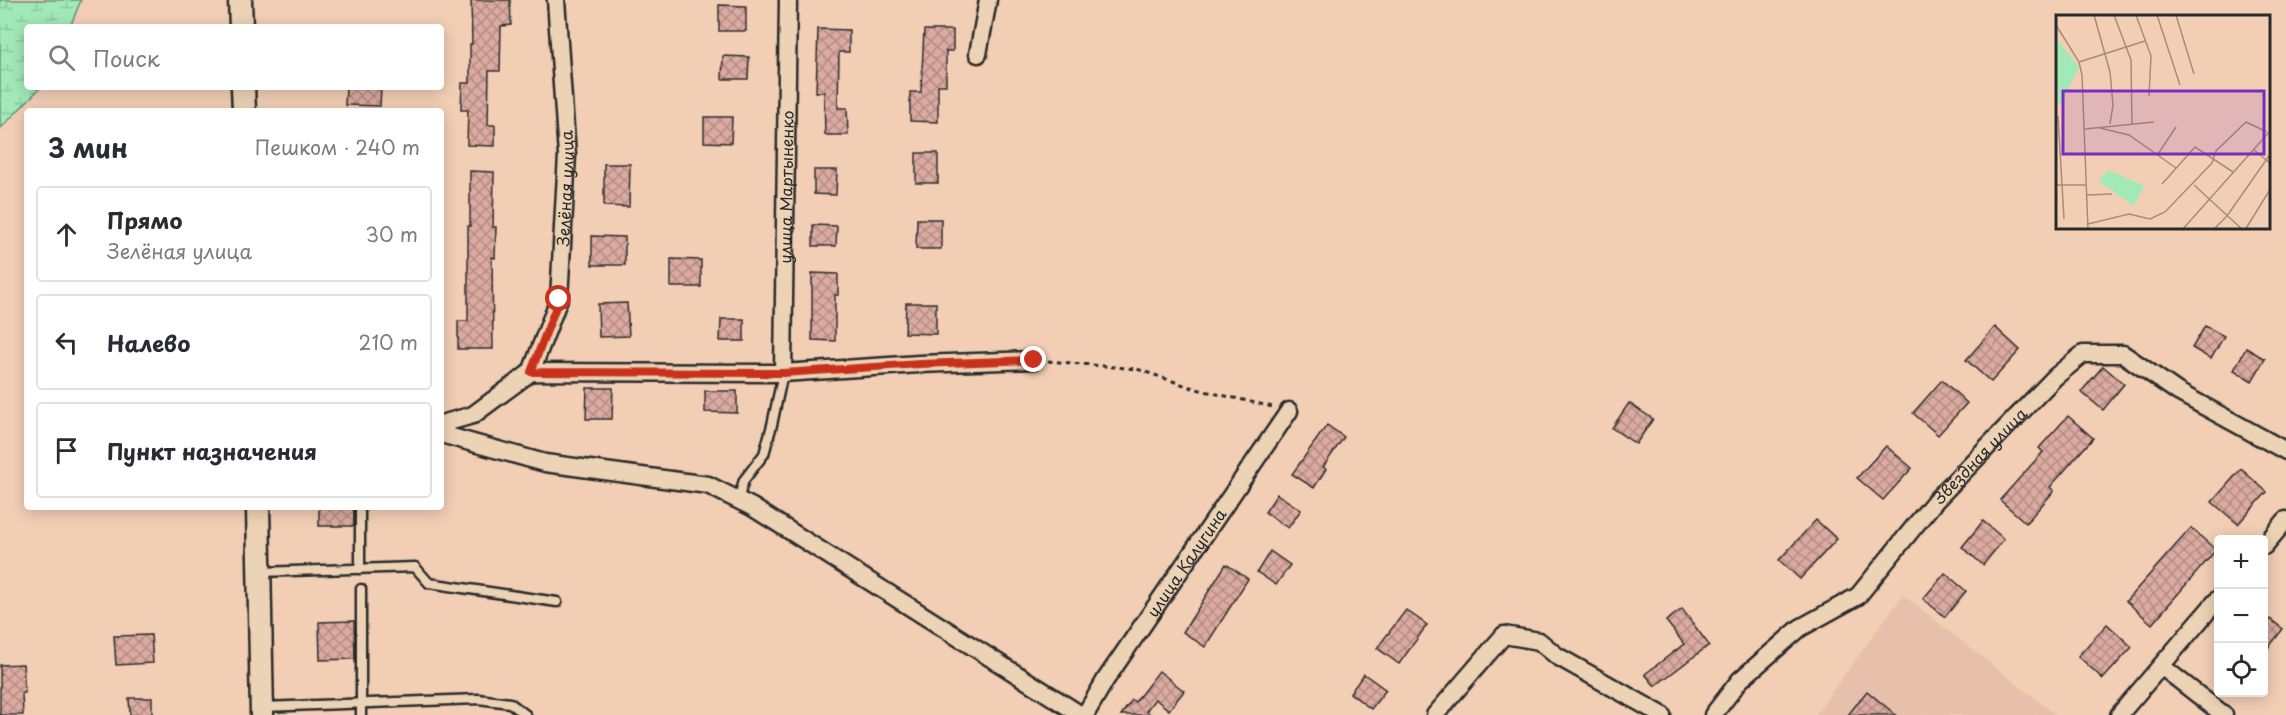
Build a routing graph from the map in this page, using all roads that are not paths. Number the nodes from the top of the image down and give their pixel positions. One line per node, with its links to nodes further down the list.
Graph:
1 (240, 0): 5 (main road)
2 (556, 0): 10 (street, Зелёная улица)
3 (788, 0): 11 (street, улица Мартыненко)
4 (988, 0): 6 (street)
5 (241, 24)
6 (978, 54)
7 (243, 90): 8 (main road)
8 (244, 108)
9 (1034, 360): 11 (street)
10 (531, 372): 11 (street); 13 (street)
11 (783, 373): 16 (lane)
12 (1289, 411): 31 (street, улица Калугина)
13 (444, 423)
14 (444, 435): 16 (street)
15 (2286, 451): 34 (street, Звёздная улица)
16 (738, 500): 31 (street)
17 (258, 510): 22 (main road)
18 (360, 510): 21 (lane)
19 (2286, 520): 20 (street)
20 (2268, 541)
21 (360, 568): 22 (lane); 24 (lane)
22 (259, 572): 28 (main road)
23 (361, 589): 27 (lane)
24 (557, 602)
25 (2214, 603): 26 (street)
26 (2161, 666): 35 (street); 36 (street)
27 (360, 703): 28 (lane); 29 (lane); 30 (lane)
28 (262, 711)
29 (361, 715)
30 (526, 715)
31 (1083, 715)
32 (1435, 715): 33 (street)
33 (1662, 715)
34 (1713, 715)
35 (2119, 715)
36 (2224, 715)

